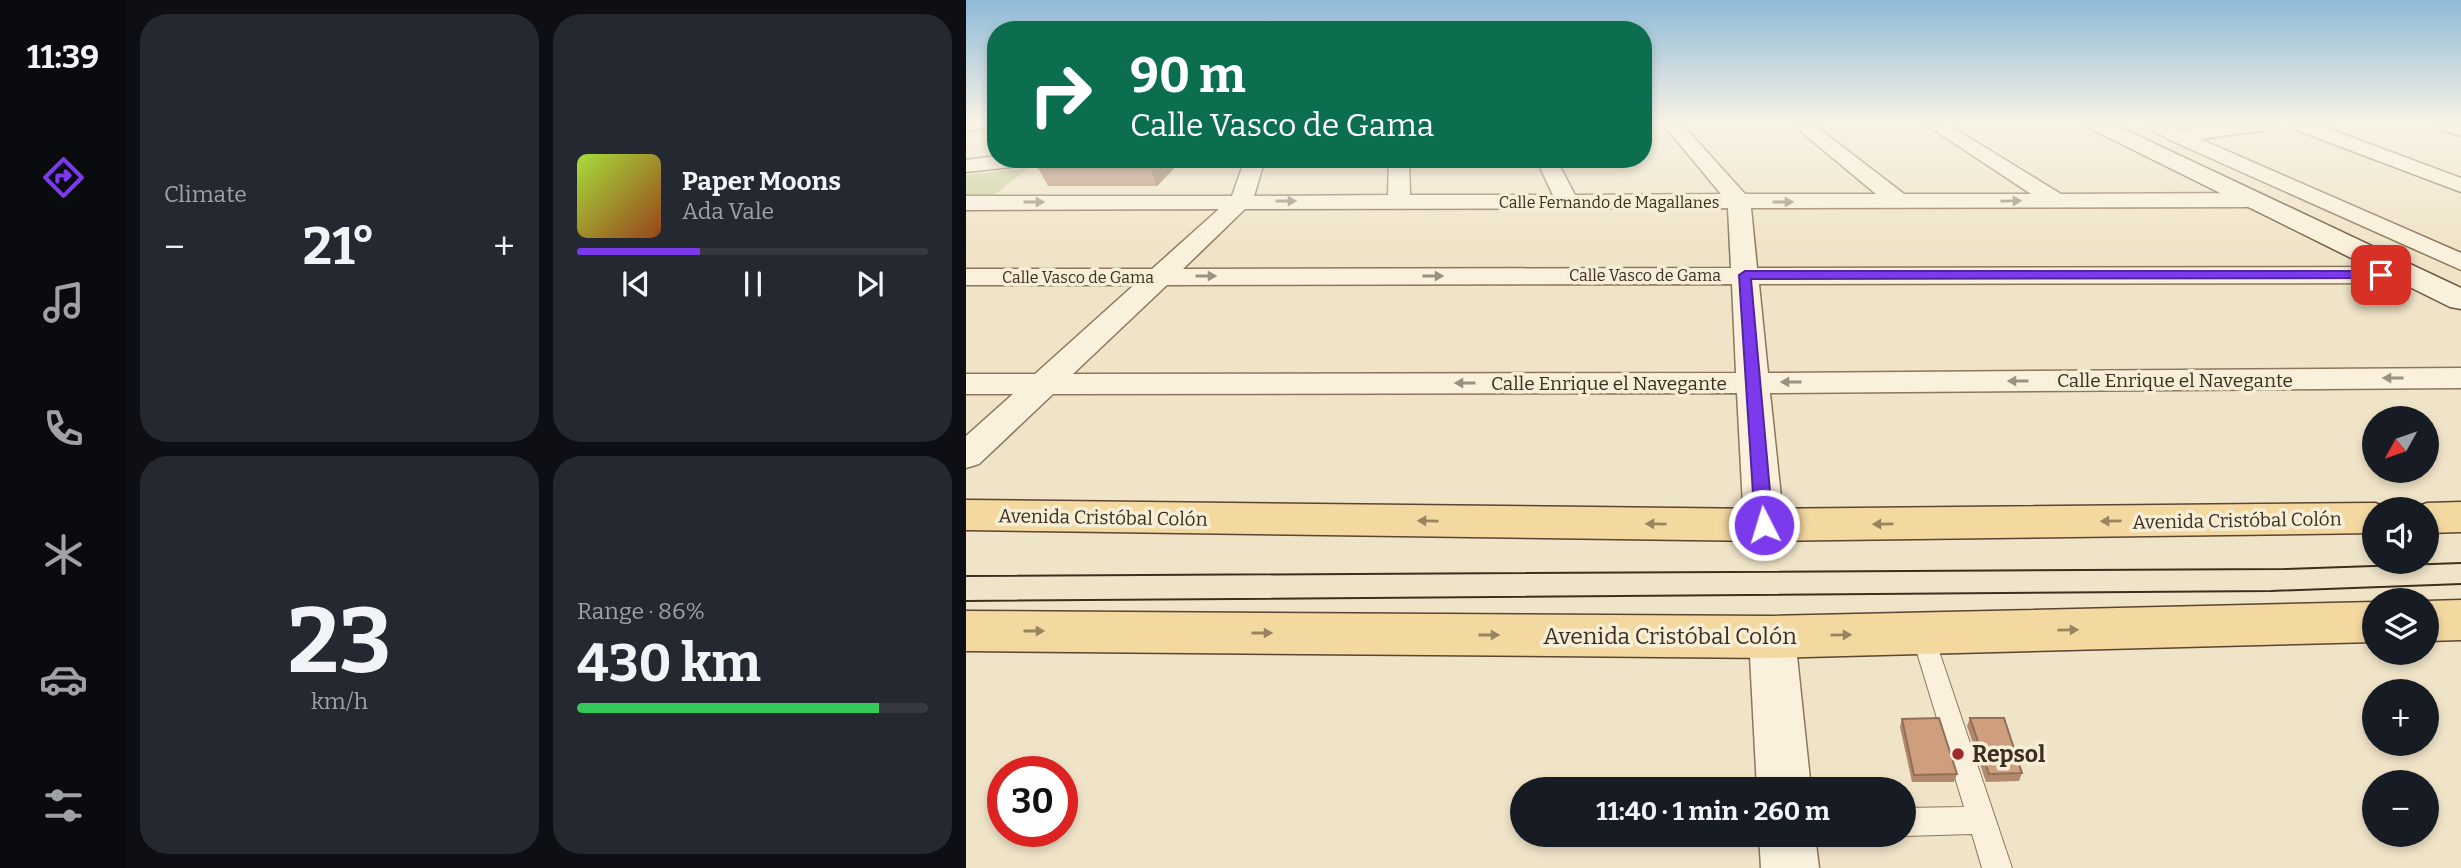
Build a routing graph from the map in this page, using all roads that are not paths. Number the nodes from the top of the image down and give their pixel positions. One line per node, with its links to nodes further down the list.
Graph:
1 (1707, 165): 17 (street)
2 (1852, 165): 18 (street)
3 (1999, 165): 12 (street)
4 (2179, 165): 13 (main road)
5 (2223, 165): 20 (main road)
6 (2242, 165): 20 (street)
7 (2406, 165): 11 (street)
8 (1252, 168): 14 (street)
9 (1398, 168): 15 (street)
10 (1550, 168): 16 (street)
11 (2461, 185)
12 (2056, 200): 13 (street, Calle Fernando de Magallanes); 18 (street, Calle Fernando de Magallanes, one-way to 12)
13 (2252, 200): 22 (main road)
14 (1241, 201): 15 (street, Calle Fernando de Magallanes, one-way to 15); 19 (street, Calle Fernando de Magallanes, one-way to 14); 23 (street)
15 (1399, 201): 16 (street, Calle Fernando de Magallanes)
16 (1567, 201): 17 (street, Calle Fernando de Magallanes)
17 (1739, 202): 18 (street, Calle Fernando de Magallanes, one-way to 18); 21 (street)
18 (1900, 202)
19 (966, 203)
20 (2458, 262)
21 (1745, 275): 22 (street, Calle Vasco de Gama); 23 (street, Calle Vasco de Gama, one-way to 21); 27 (street)
22 (2409, 275): 25 (main road)
23 (1158, 276): 24 (street, Calle Vasco de Gama); 29 (street)
24 (966, 278)
25 (2461, 300)
26 (2461, 378): 27 (street, Calle Enrique el Navegante, one-way to 27)
27 (1753, 383): 29 (street, Calle Enrique el Navegante, one-way to 29); 35 (street)
28 (966, 384): 29 (street, Calle Enrique el Navegante)
29 (1041, 384): 30 (street)
30 (966, 456)
31 (966, 515): 35 (main road, Avenida Cristóbal Colón, one-way to 31)
32 (2461, 517): 34 (main road)
33 (2362, 518): 35 (main road, Avenida Cristóbal Colón, one-way to 35)
34 (2439, 518)
35 (1764, 525)
36 (2461, 620): 37 (main road)
37 (2439, 621)
38 (2362, 622): 40 (main road, Avenida Cristóbal Colón, one-way to 38)
39 (966, 631): 41 (main road, Avenida Cristóbal Colón, one-way to 41)
40 (1922, 633): 41 (main road, Avenida Cristóbal Colón, one-way to 40); 43 (lane)
41 (1772, 637): 42 (street)
42 (1783, 777)
43 (1982, 821): 44 (lane); 47 (lane)
44 (1916, 822)
45 (1788, 847): 46 (street)
46 (1790, 868)
47 (1997, 868)

